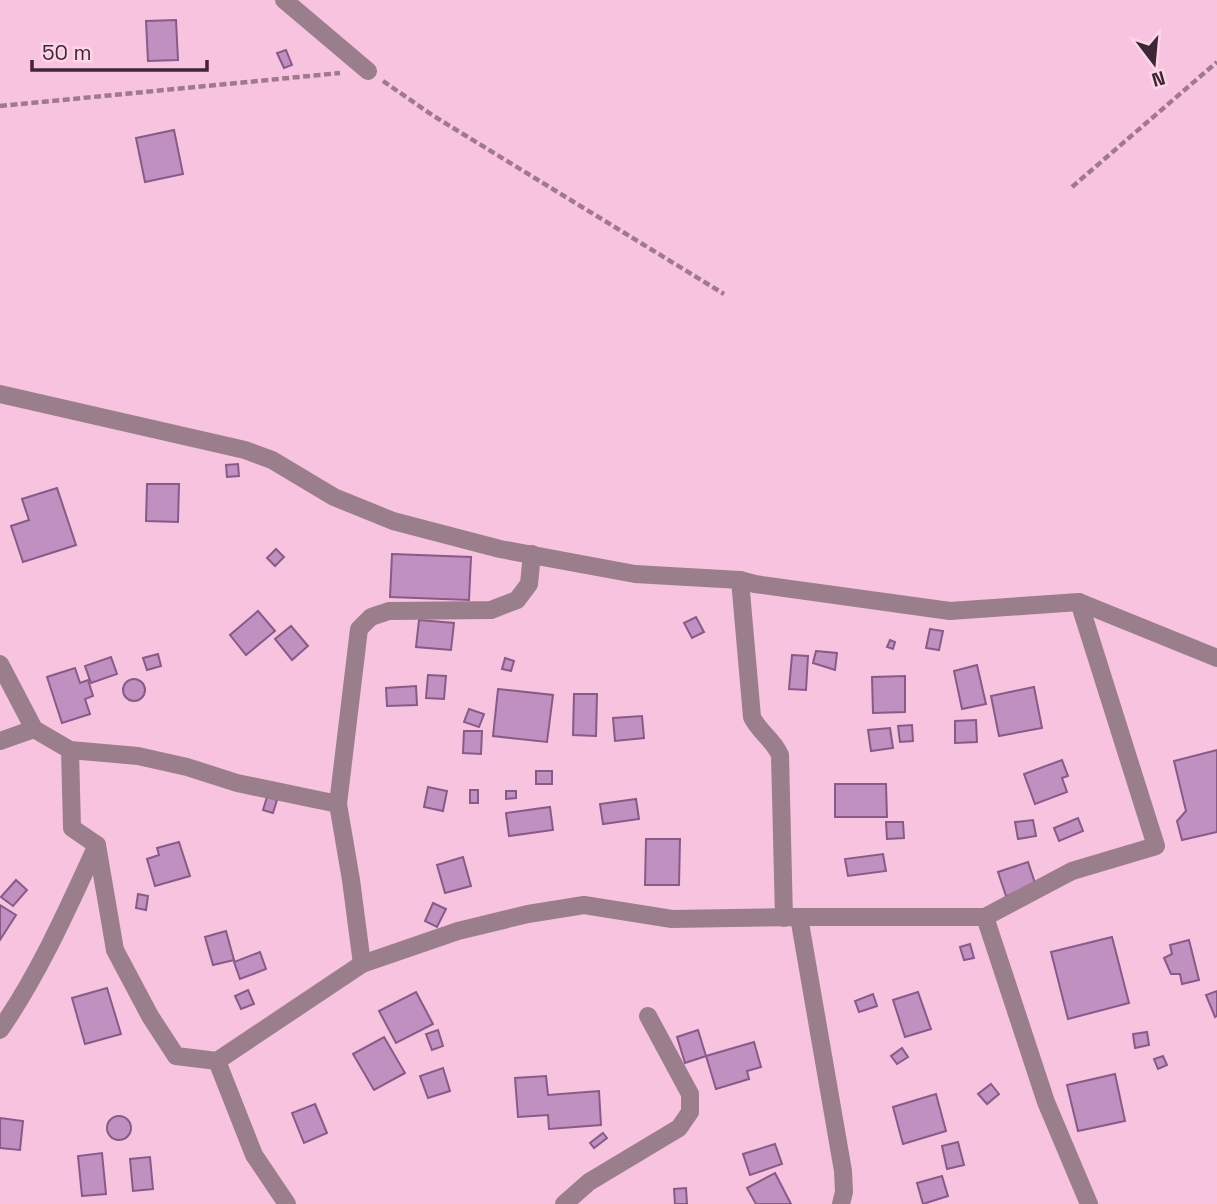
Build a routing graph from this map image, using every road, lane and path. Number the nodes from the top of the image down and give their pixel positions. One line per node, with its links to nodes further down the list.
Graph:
1 (284, 0): 3 (street)
2 (1217, 62): 5 (path)
3 (368, 71): 4 (path); 6 (path)
4 (0, 106)
5 (1072, 187)
6 (724, 294)
7 (0, 394): 8 (street)
8 (532, 554): 9 (street); 16 (street)
9 (740, 580): 10 (street); 19 (street)
10 (1079, 603): 11 (street); 18 (street)
11 (1217, 658)
12 (0, 664): 13 (street)
13 (34, 729): 14 (street); 15 (street)
14 (0, 741)
15 (70, 750): 16 (street); 17 (street)
16 (338, 804): 20 (street)
17 (97, 845): 22 (street); 23 (street)
18 (985, 917): 19 (street); 27 (street)
19 (791, 918): 20 (street); 26 (street)
20 (362, 964): 23 (street)
21 (648, 1016): 25 (street)
22 (0, 1030)
23 (217, 1060): 24 (street)
24 (287, 1204)
25 (564, 1204)
26 (841, 1204)
27 (1088, 1204)

